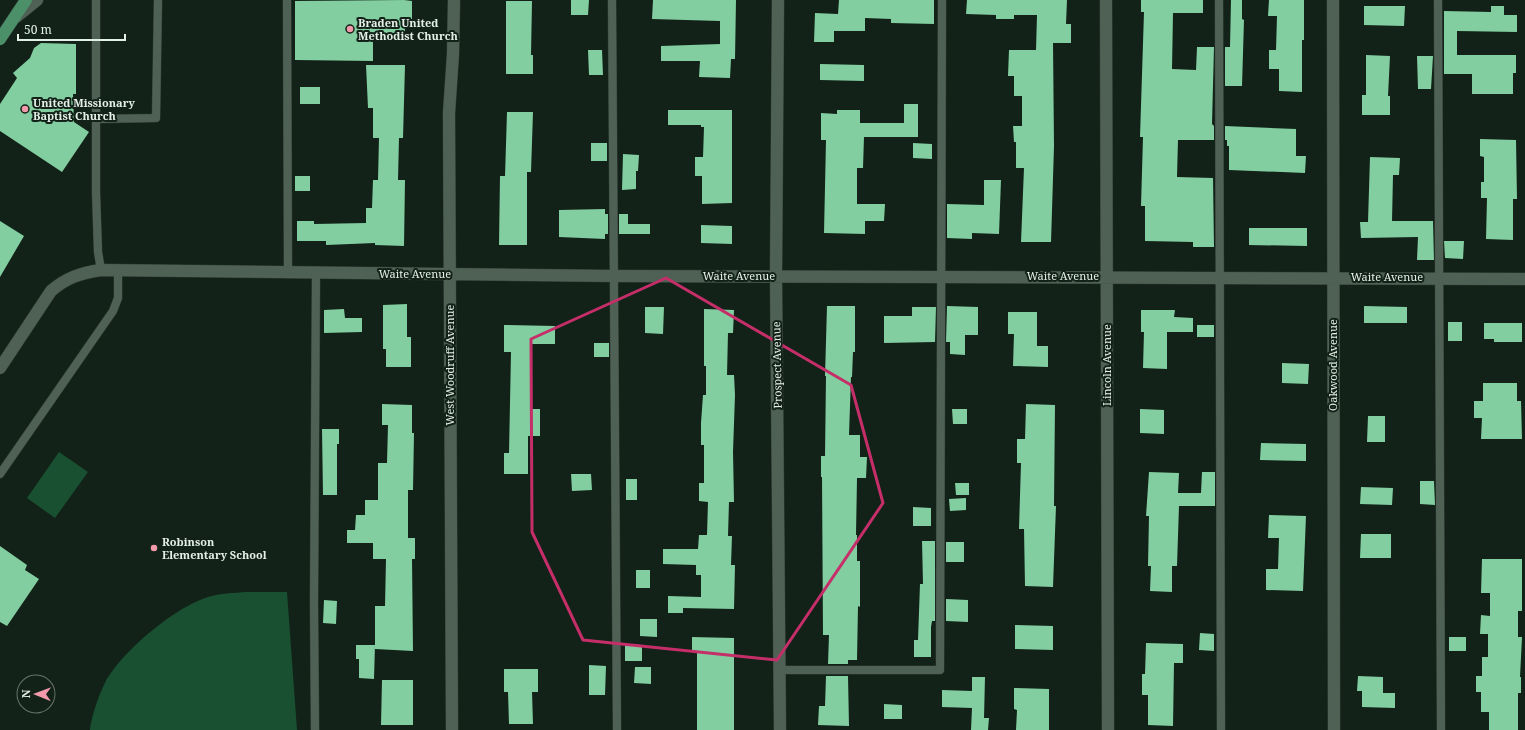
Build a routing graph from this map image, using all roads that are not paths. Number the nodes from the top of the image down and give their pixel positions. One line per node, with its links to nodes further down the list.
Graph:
1 (26, 0): 14 (main road)
2 (37, 0): 14 (street)
3 (96, 0): 16 (lane)
4 (158, 0): 16 (lane)
5 (287, 0): 19 (lane)
6 (454, 0): 21 (street, West Woodruff Avenue)
7 (612, 0): 22 (lane)
8 (778, 0): 23 (street, Prospect Avenue)
9 (942, 0): 24 (lane)
10 (1106, 0): 25 (street, Lincoln Avenue)
11 (1219, 0): 26 (lane)
12 (1332, 0): 27 (street, Oakwood Avenue)
13 (1438, 0): 28 (lane)
14 (13, 19): 15 (main road)
15 (0, 39)
16 (95, 119): 17 (lane)
17 (100, 270): 18 (street, Waite Avenue); 30 (street, Waite Avenue)
18 (118, 270): 19 (street, Waite Avenue); 31 (lane)
19 (288, 273): 20 (street, Waite Avenue)
20 (316, 273): 21 (street, Waite Avenue); 33 (lane)
21 (450, 274): 22 (street, Waite Avenue); 34 (street, West Woodruff Avenue)
22 (614, 276): 23 (street, Waite Avenue); 35 (lane)
23 (776, 276): 24 (street, Waite Avenue); 32 (street, Prospect Avenue)
24 (942, 276): 25 (street, Waite Avenue); 32 (lane)
25 (1107, 276): 26 (street, Waite Avenue); 37 (street, Lincoln Avenue)
26 (1220, 277): 27 (street, Waite Avenue); 38 (lane)
27 (1333, 277): 28 (street, Waite Avenue); 39 (street, Oakwood Avenue)
28 (1440, 278): 29 (street, Waite Avenue); 40 (lane)
29 (1525, 279)
30 (0, 368)
31 (0, 474)
32 (780, 670): 36 (street, Prospect Avenue)
33 (315, 730)
34 (452, 730)
35 (616, 730)
36 (780, 730)
37 (1108, 730)
38 (1221, 730)
39 (1334, 730)
40 (1441, 730)

